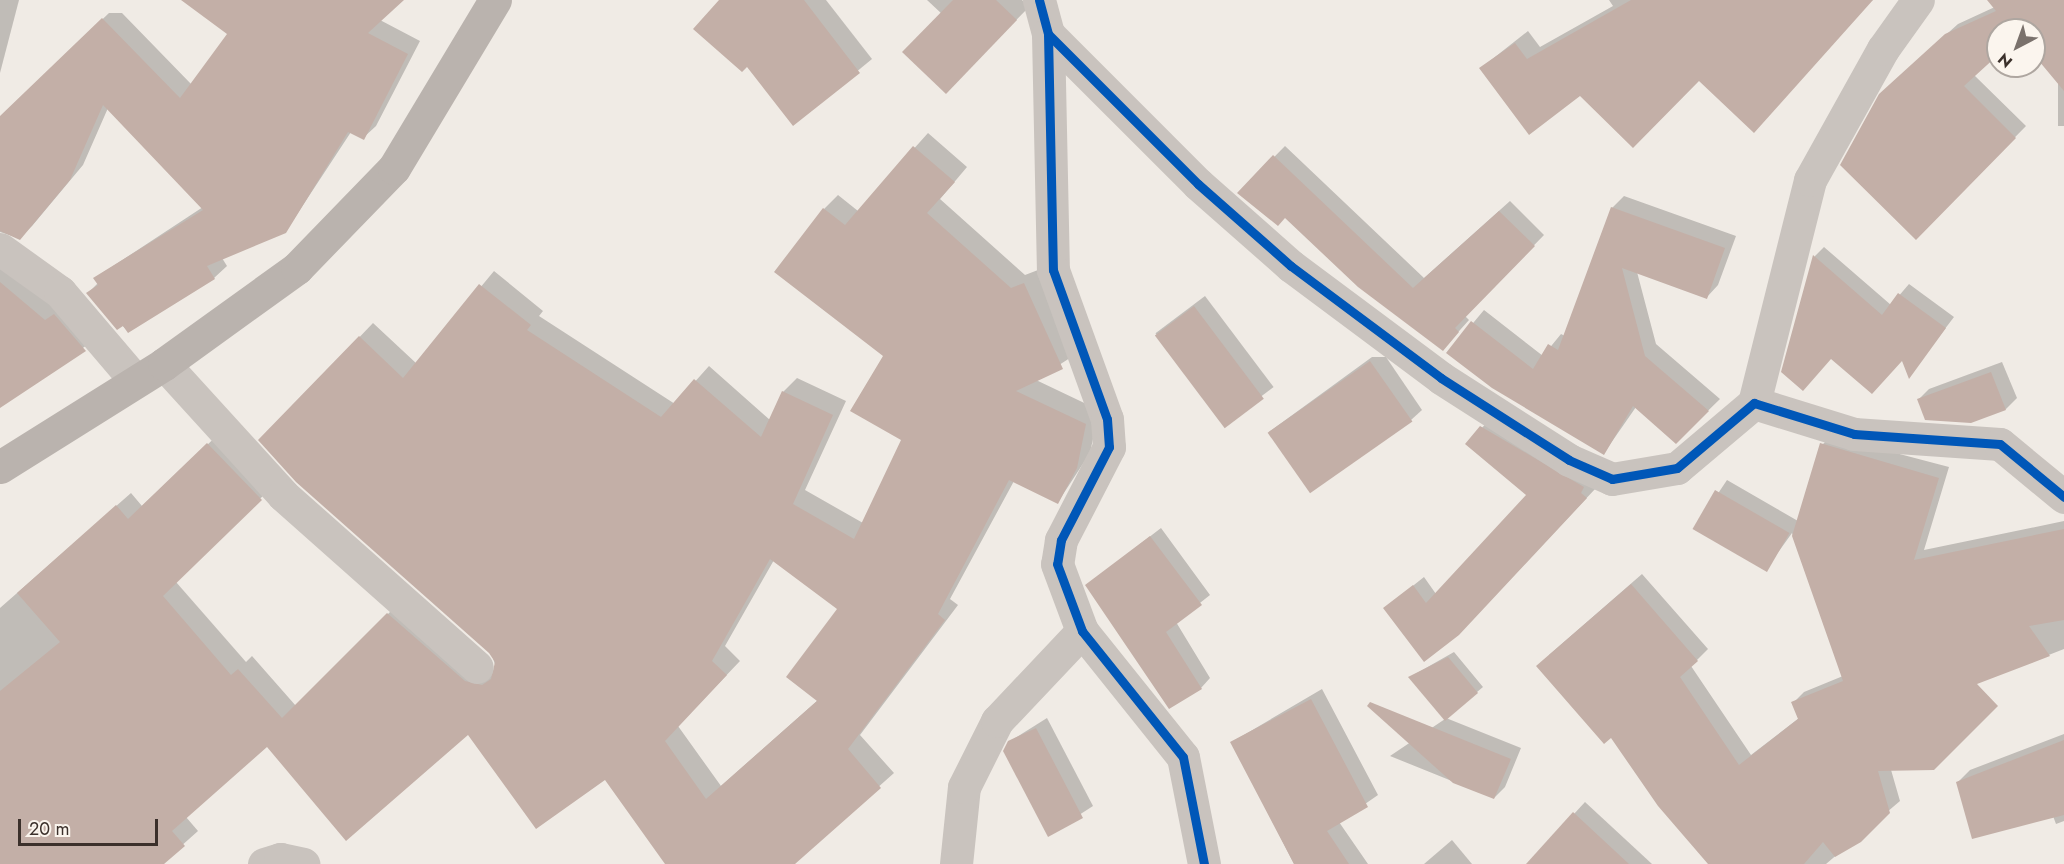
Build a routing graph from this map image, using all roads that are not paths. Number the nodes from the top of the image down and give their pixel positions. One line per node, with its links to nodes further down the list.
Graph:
1 (495, 0): 6 (street)
2 (1039, 0): 4 (street)
3 (1918, 0): 8 (street)
4 (1048, 34): 8 (street); 11 (street)
5 (0, 249): 7 (street)
6 (164, 364): 7 (street); 12 (street)
7 (134, 379): 9 (street)
8 (1754, 403): 10 (street)
9 (0, 467)
10 (2064, 497)
11 (1082, 631): 13 (street); 14 (street)
12 (477, 667)
13 (956, 864)
14 (1204, 864)

